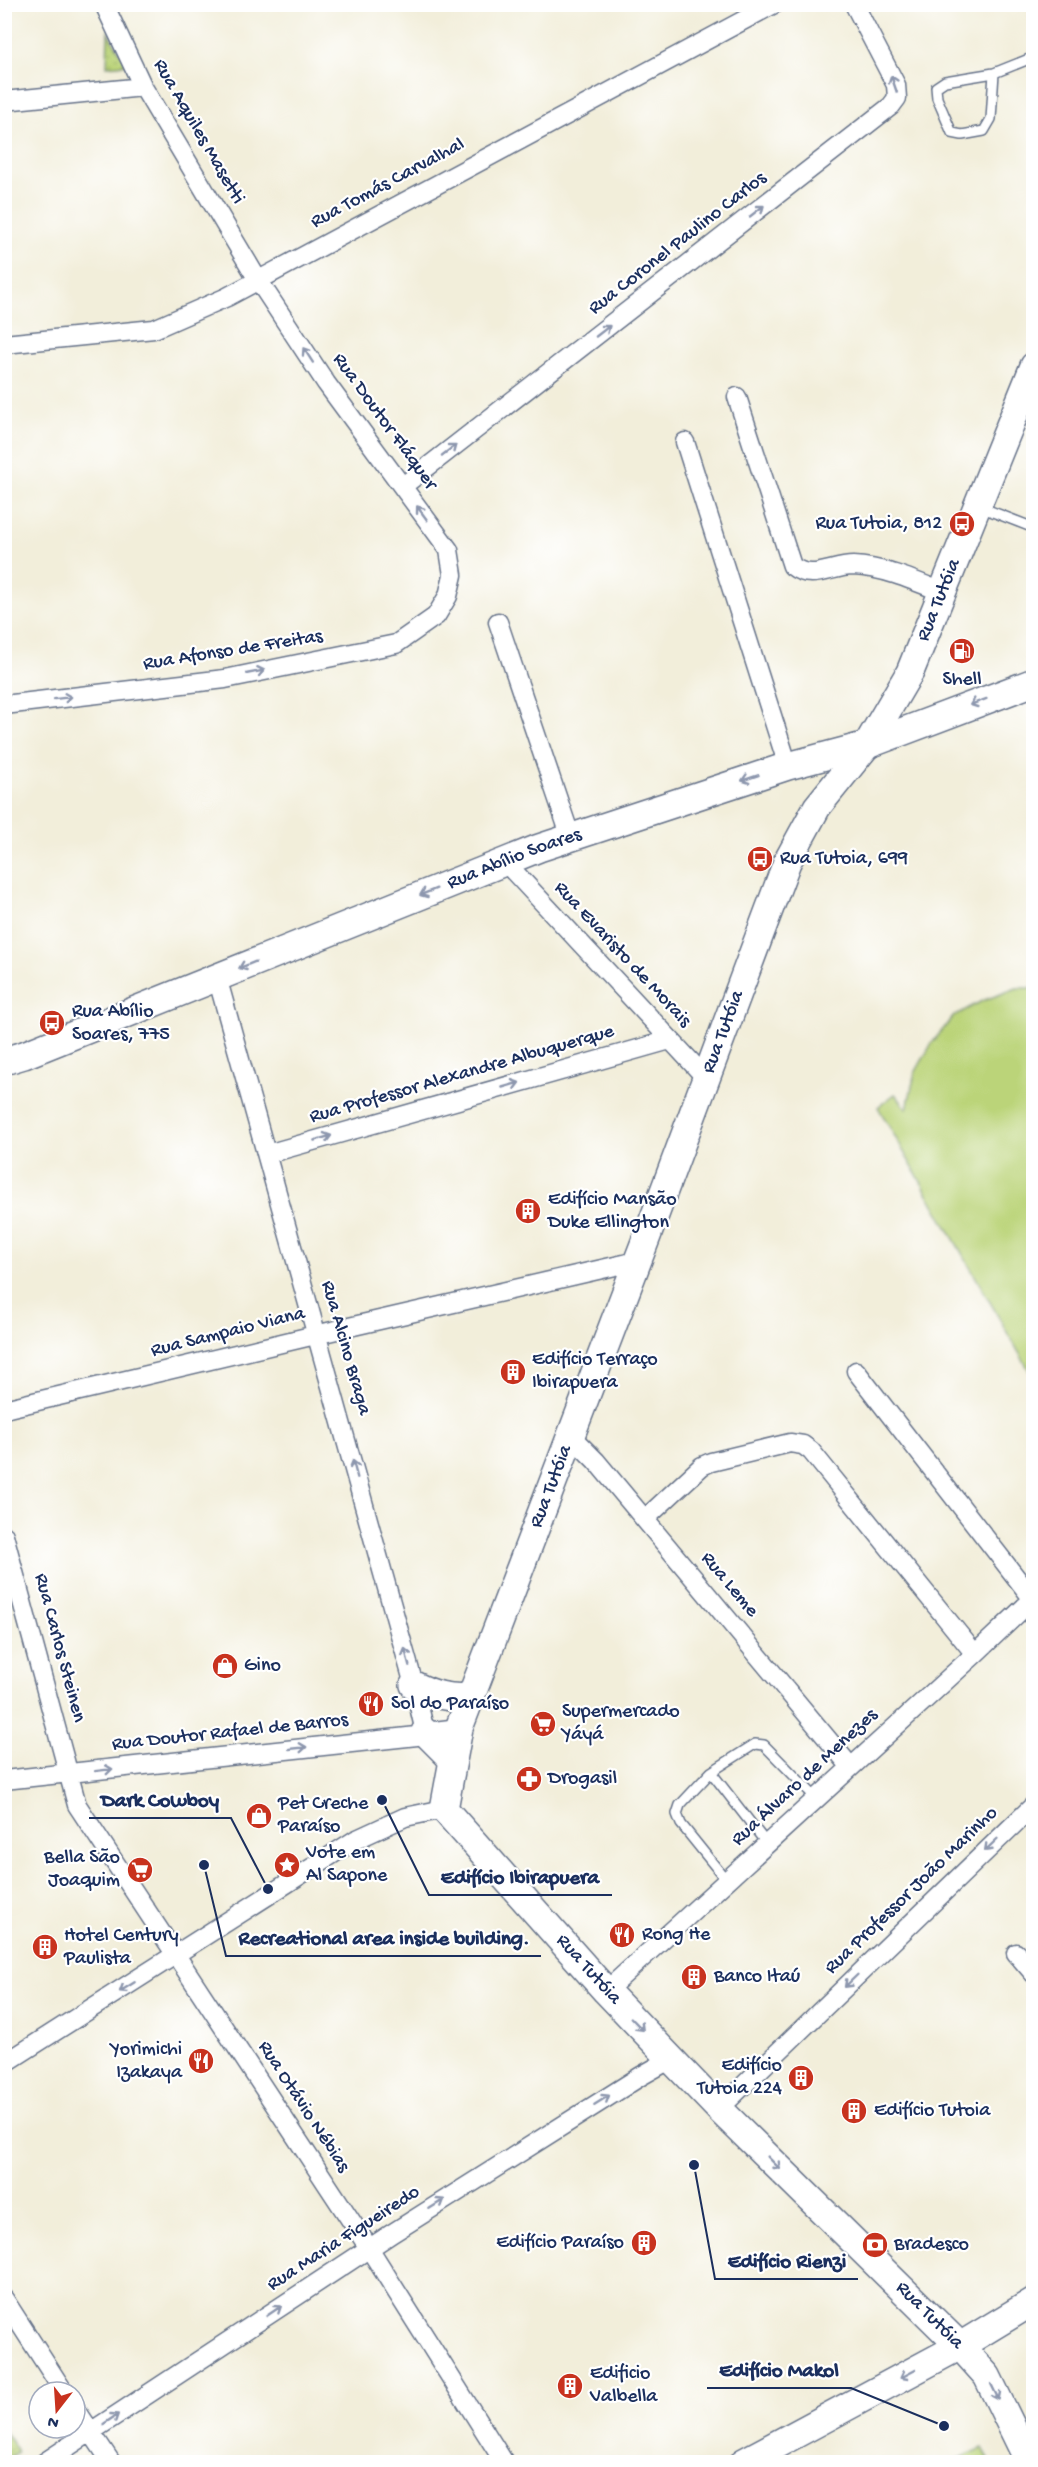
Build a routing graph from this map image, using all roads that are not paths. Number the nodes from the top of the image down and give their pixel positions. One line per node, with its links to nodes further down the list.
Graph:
1 (104, 4): 6 (street, Rua Aquiles Masetti)
2 (774, 4): 8 (street, Rua Tomás Carvalhal)
3 (854, 4): 13 (street, Rua Coronel Paulino Carlos, one-way to 3)
4 (1034, 57): 5 (lane)
5 (994, 73): 5 (lane)
6 (143, 87): 7 (street); 8 (street, Rua Aquiles Masetti)
7 (4, 101)
8 (258, 280): 9 (street, Rua Tomás Carvalhal); 13 (street, Rua Doutor Fláquer, one-way to 8)
9 (4, 344)
10 (1034, 366): 14 (street, Rua Tutóia)
11 (737, 397): 16 (street)
12 (685, 442): 22 (street)
13 (403, 486): 17 (street, Rua Doutor Fláquer, one-way to 13)
14 (978, 506): 15 (lane); 16 (street, Rua Tutóia)
15 (1034, 528)
16 (942, 592): 21 (street, Rua Tutóia)
17 (448, 596): 20 (street, Rua Afonso de Freitas, one-way to 17)
18 (498, 622): 23 (street)
19 (1034, 682): 21 (street, Rua Abílio Soares, one-way to 21)
20 (4, 705)
21 (867, 745): 22 (street, Rua Abílio Soares); 28 (street, Rua Tutóia)
22 (788, 766): 23 (street, Rua Abílio Soares, one-way to 23)
23 (571, 838): 24 (street, Rua Abílio Soares)
24 (505, 862): 25 (street, Rua Abílio Soares, one-way to 25); 26 (street, Rua Evaristo de Morais)
25 (217, 977): 27 (street, Rua Abílio Soares); 29 (street, Rua Alcino Braga)
26 (670, 1040): 28 (street, Rua Evaristo de Morais); 29 (street, Rua Professor Alexandre Albuquerque, one-way to 26)
27 (4, 1060)
28 (706, 1079): 30 (street, Rua Tutóia)
29 (267, 1154): 31 (street, Rua Alcino Braga)
30 (637, 1262): 31 (street, Rua Sampaio Viana); 34 (street, Rua Tutóia)
31 (318, 1334): 33 (street, Rua Sampaio Viana); 39 (street, Rua Alcino Braga, one-way to 31)
32 (856, 1371): 37 (street)
33 (4, 1409)
34 (571, 1436): 35 (street, Rua Leme); 40 (street, Rua Tutóia)
35 (645, 1519): 38 (street); 44 (street, Rua Leme)
36 (4, 1535): 46 (street, Rua Carlos Steinen)
37 (1033, 1598): 38 (street, Rua Álvaro de Menezes)
38 (975, 1654): 44 (street, Rua Álvaro de Menezes)
39 (414, 1685): 40 (street); 42 (street, Rua Alcino Braga)
40 (471, 1697): 41 (street, Rua Tutóia)
41 (459, 1728): 42 (street, Rua Doutor Rafael de Barros); 43 (street, Rua Tutóia)
42 (425, 1732): 43 (street); 46 (street, Rua Doutor Rafael de Barros, one-way to 42)
43 (452, 1759): 50 (street, Rua Tutóia)
44 (850, 1766): 48 (street, Rua Álvaro de Menezes)
45 (711, 1772): 48 (lane); 51 (lane); 52 (lane)
46 (69, 1774): 47 (street, Rua Doutor Rafael de Barros); 54 (street, Rua Otávio Nébias)
47 (4, 1780)
48 (816, 1798): 51 (street, Rua Álvaro de Menezes)
49 (1034, 1805): 59 (street, Rua Professor João Marinho, one-way to 59)
50 (444, 1809): 54 (street); 56 (street, Rua Tutóia)
51 (767, 1844): 52 (street, Rua Álvaro de Menezes)
52 (727, 1881): 56 (street, Rua Álvaro de Menezes)
53 (1016, 1953): 55 (street)
54 (176, 1954): 58 (street, one-way to 58); 60 (street, Rua Otávio Nébias)
55 (1034, 1974)
56 (606, 1991): 57 (street, Rua Tutóia, one-way to 57)
57 (671, 2059): 59 (street, Rua Tutóia); 60 (street, Rua Maria Figueiredo, one-way to 57)
58 (4, 2064)
59 (719, 2109): 63 (street, Rua Tutóia, one-way to 63)
60 (369, 2248): 66 (street, Rua Maria Figueiredo, one-way to 60); 69 (street, Rua Otávio Nébias)
61 (4, 2299): 64 (street)
62 (1034, 2301): 63 (street)
63 (960, 2346): 70 (street, one-way to 70); 71 (street, Rua Tutóia, one-way to 71)
64 (56, 2380)
65 (87, 2426): 66 (street)
66 (91, 2432): 67 (street, Rua Maria Figueiredo); 68 (street)
67 (45, 2463)
68 (111, 2463)
69 (504, 2463)
70 (744, 2463)
71 (1029, 2463)

